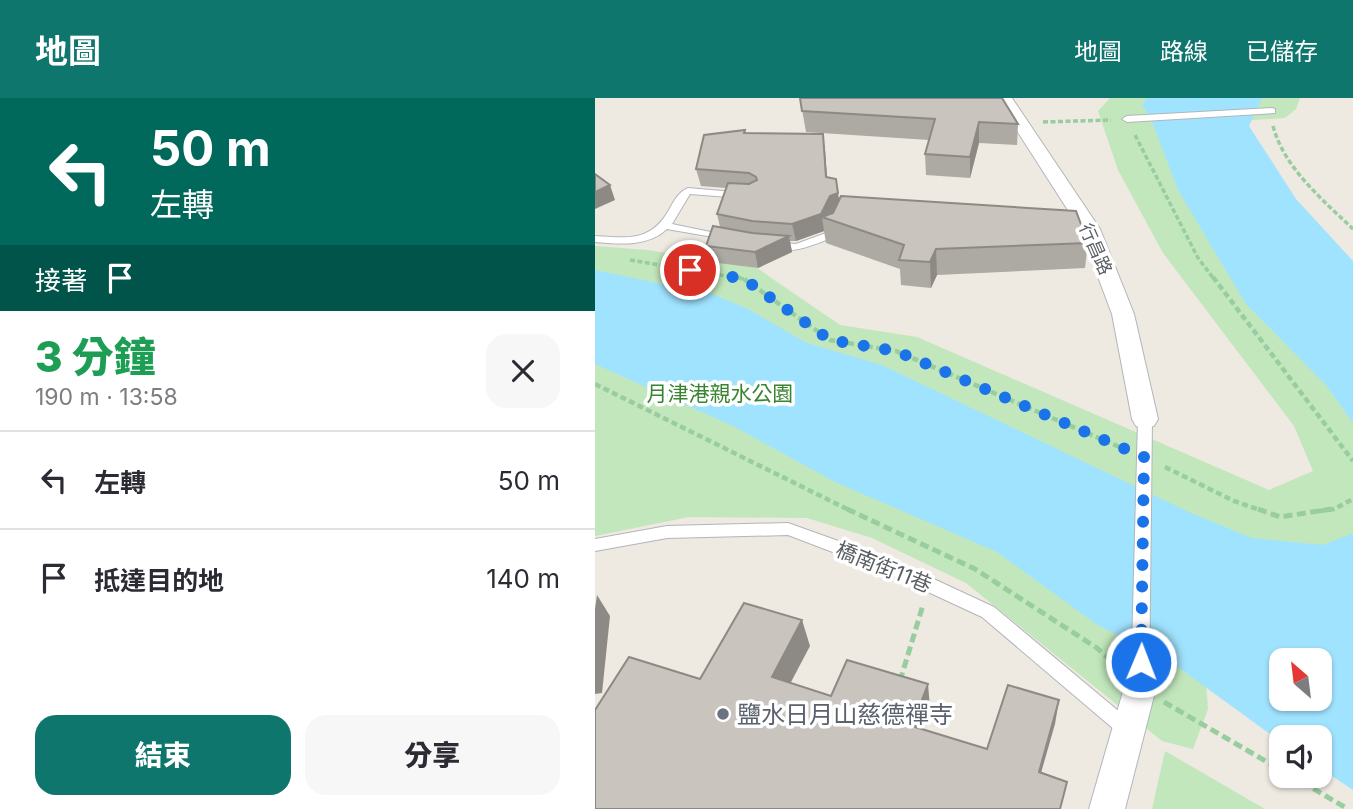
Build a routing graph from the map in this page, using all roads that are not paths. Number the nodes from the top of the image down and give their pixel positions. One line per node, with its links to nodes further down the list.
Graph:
1 (1001, 102): 10 (street, 行昌路)
2 (1272, 111): 3 (lane)
3 (1126, 119)
4 (753, 196): 6 (lane)
5 (846, 214): 9 (lane)
6 (666, 226): 7 (lane); 8 (lane)
7 (595, 239)
8 (743, 241)
9 (756, 244)
10 (1145, 419): 12 (lane)
11 (595, 545): 13 (lane, 橋南街11巷)
12 (1140, 688): 13 (street)
13 (1129, 731): 14 (street)
14 (1107, 809)

